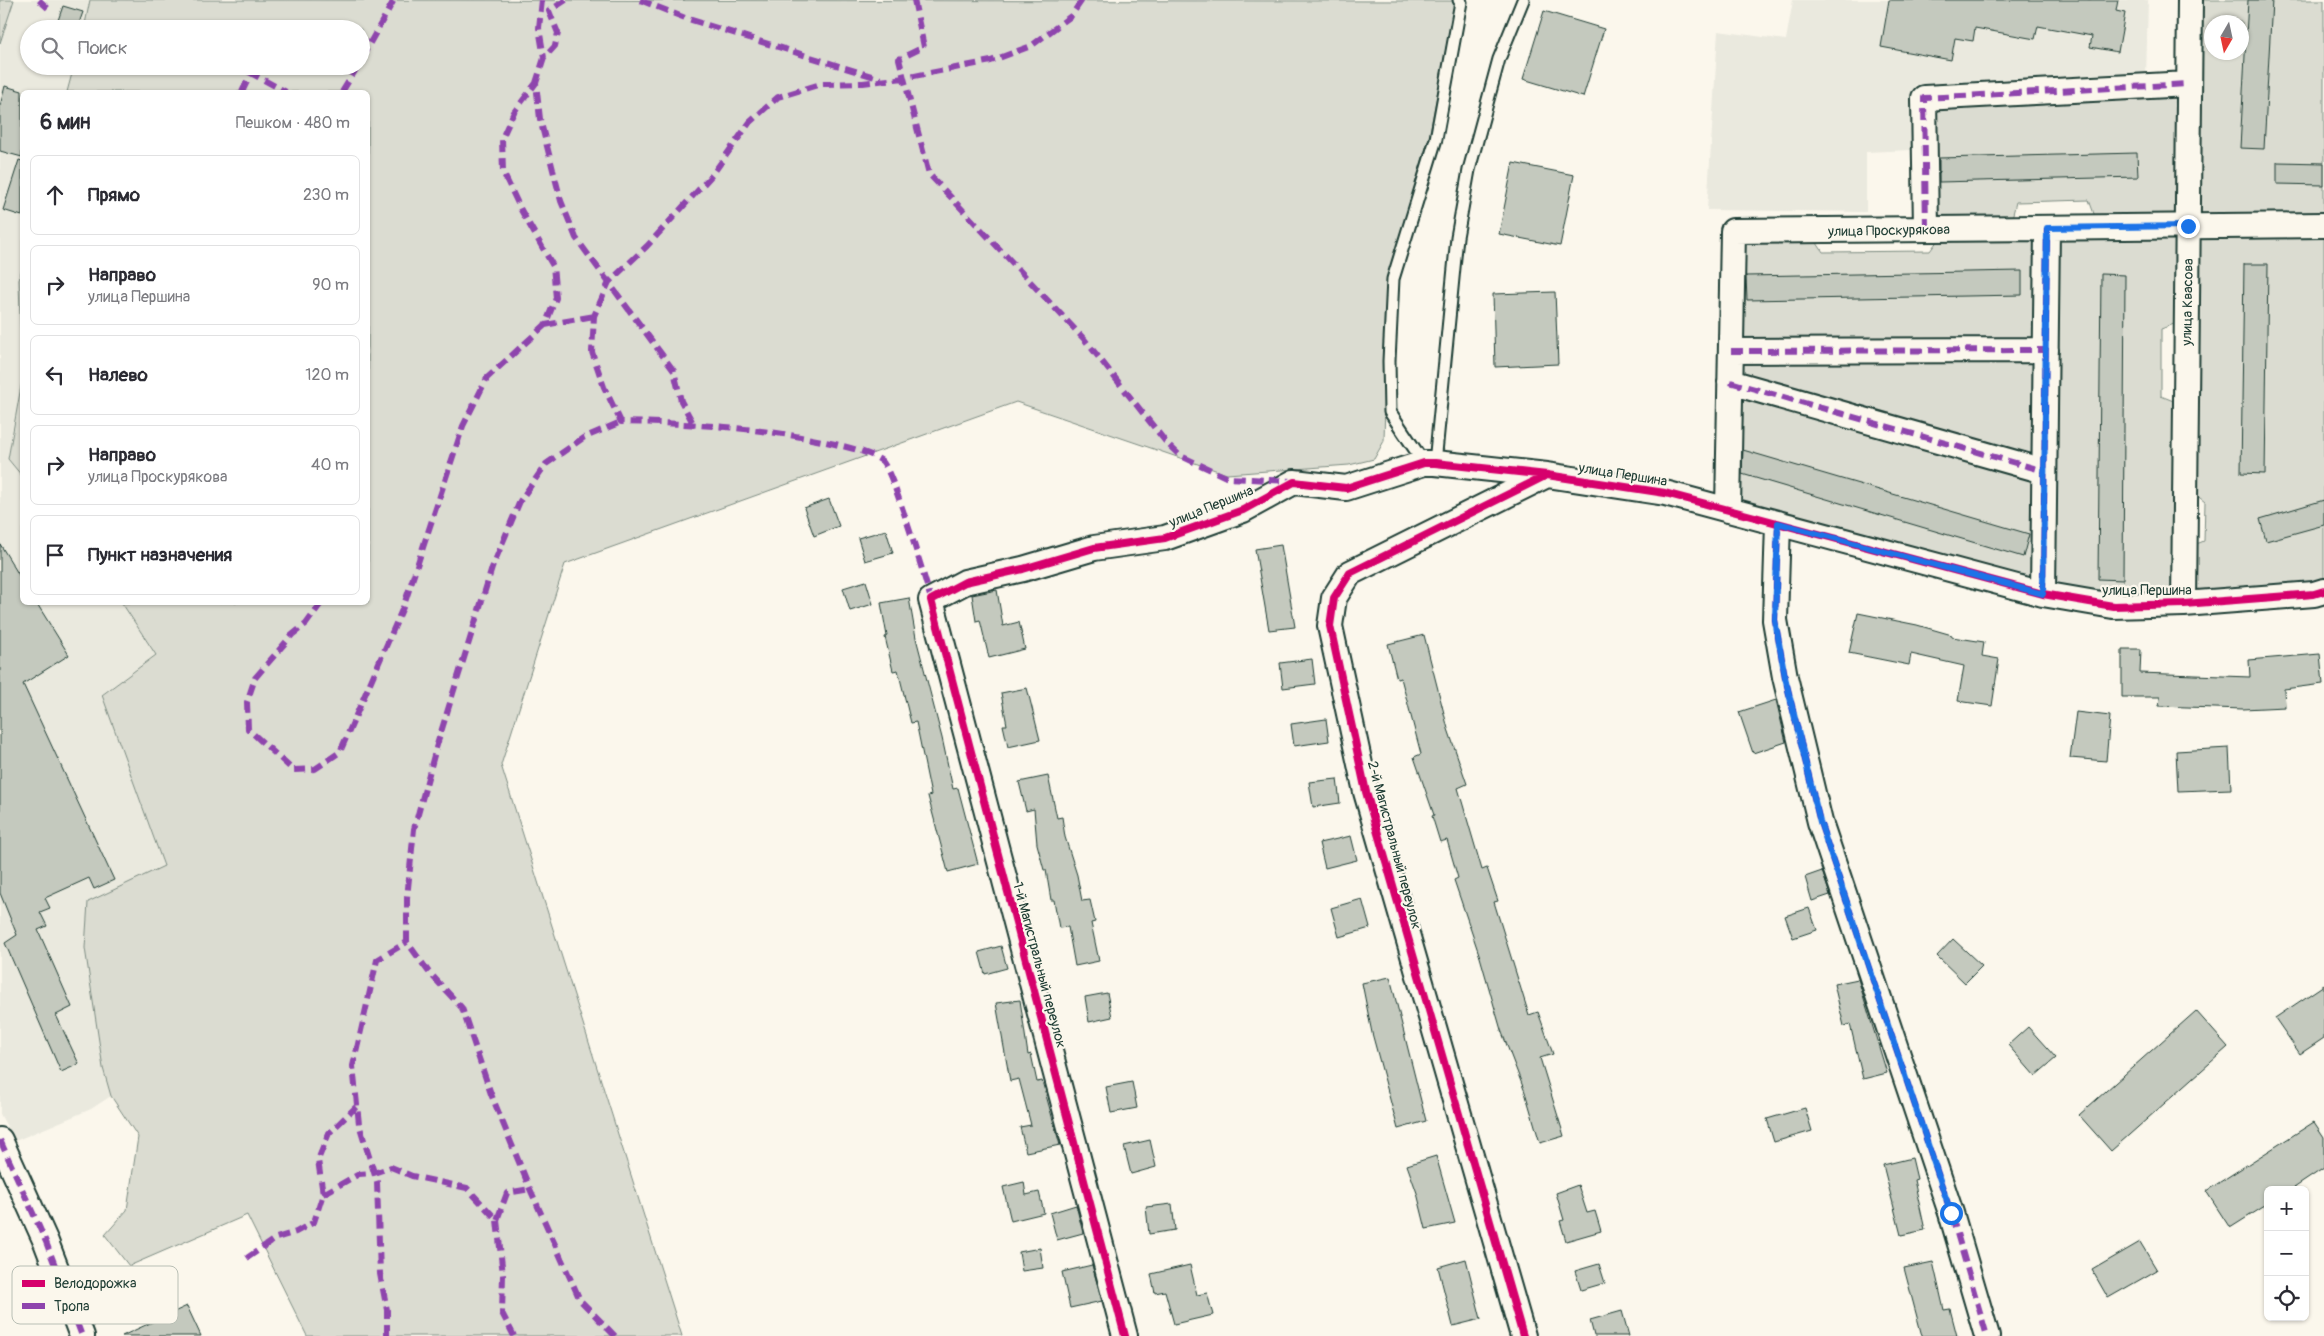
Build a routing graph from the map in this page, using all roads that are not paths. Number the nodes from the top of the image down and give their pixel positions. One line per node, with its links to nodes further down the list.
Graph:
1 (1459, 0): 12 (lane)
2 (1523, 0): 12 (lane)
3 (2190, 0): 4 (street, улица Квасова)
4 (2188, 84): 6 (street, улица Квасова); 8 (street)
5 (2324, 225): 6 (street, улица Проскурякова)
6 (2188, 226): 7 (street, улица Проскурякова); 20 (street, улица Квасова)
7 (2047, 228): 8 (street, улица Проскурякова); 9 (street)
8 (1926, 229): 10 (street, улица Проскурякова)
9 (2046, 350): 10 (street); 13 (street)
10 (1731, 351): 11 (street, улица Проскурякова)
11 (1730, 382): 13 (street); 15 (street, улица Проскурякова)
12 (1430, 463): 14 (street, улица Першина); 19 (street, улица Першина)
13 (2044, 471): 18 (street)
14 (1547, 475): 15 (street, улица Першина); 26 (street, 2-й Магистральный переулок)
15 (1728, 510): 16 (street, улица Першина)
16 (1778, 523): 18 (street, улица Першина); 27 (street)
17 (2324, 591): 20 (street, улица Першина)
18 (2043, 594): 20 (street, улица Першина)
19 (931, 600): 25 (street, 1-й Магистральный переулок)
20 (2184, 604)
21 (0, 1140): 22 (street)
22 (55, 1266)
23 (77, 1324): 24 (street)
24 (82, 1336)
25 (1125, 1336)
26 (1523, 1336)
27 (1987, 1336)

